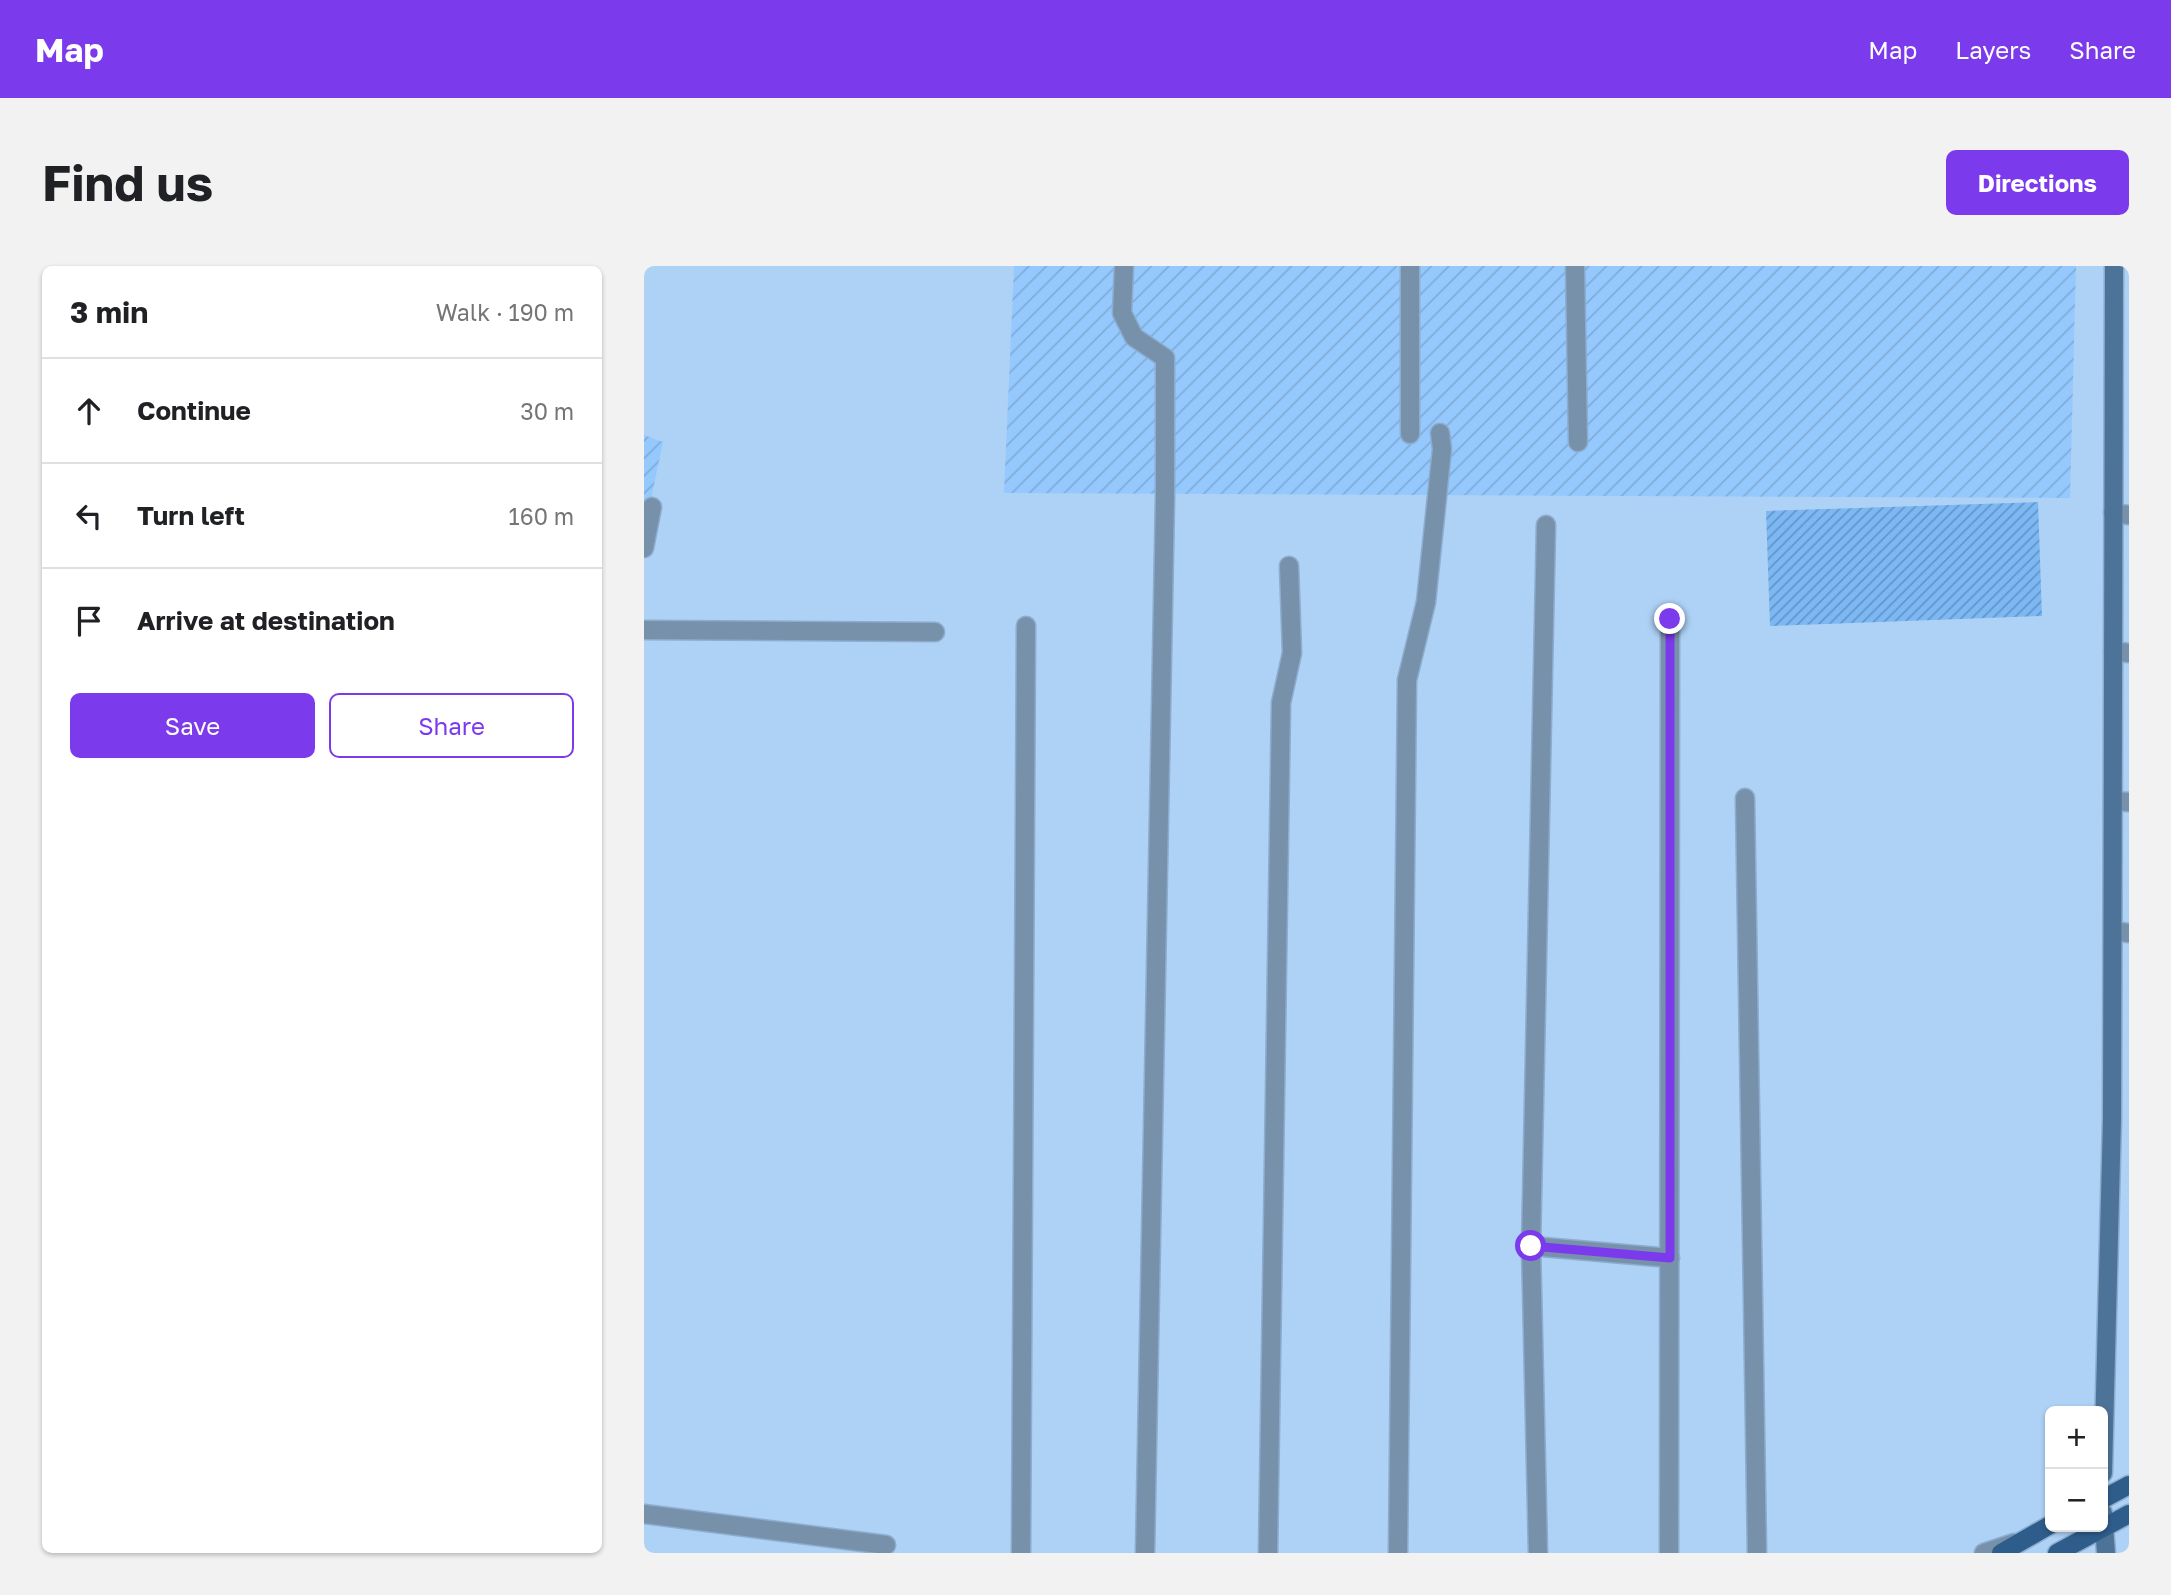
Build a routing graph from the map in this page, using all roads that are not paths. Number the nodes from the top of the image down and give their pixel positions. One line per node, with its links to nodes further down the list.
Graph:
1 (1124, 266): 36 (street)
2 (1410, 266): 7 (street)
3 (1575, 266): 8 (street)
4 (2114, 266): 5 (street)
5 (2122, 381): 10 (street)
6 (1440, 433): 38 (street)
7 (1410, 434)
8 (1578, 442)
9 (652, 507): 12 (street)
10 (2121, 514): 18 (street)
11 (1546, 525): 22 (street)
12 (644, 548)
13 (1289, 566): 37 (street)
14 (1670, 619): 23 (street)
15 (1027, 626): 35 (street)
16 (644, 630): 17 (street)
17 (935, 632)
18 (2121, 652): 20 (street)
19 (1745, 798): 41 (street)
20 (2121, 801): 21 (street)
21 (2121, 932): 24 (street)
22 (1531, 1246): 23 (street); 39 (street)
23 (1670, 1258): 40 (street)
24 (2103, 1469)
25 (2129, 1485): 26 (main road)
26 (2108, 1496)
27 (644, 1514): 34 (street)
28 (2129, 1516): 29 (main road)
29 (2108, 1519)
30 (2045, 1528): 33 (main road)
31 (2086, 1532): 44 (main road)
32 (2104, 1532): 45 (street)
33 (2022, 1541): 42 (street); 43 (main road)
34 (886, 1545)
35 (1021, 1553)
36 (1144, 1553)
37 (1268, 1553)
38 (1398, 1553)
39 (1538, 1553)
40 (1669, 1553)
41 (1757, 1553)
42 (1984, 1553)
43 (2001, 1553)
44 (2057, 1553)
45 (2106, 1553)

